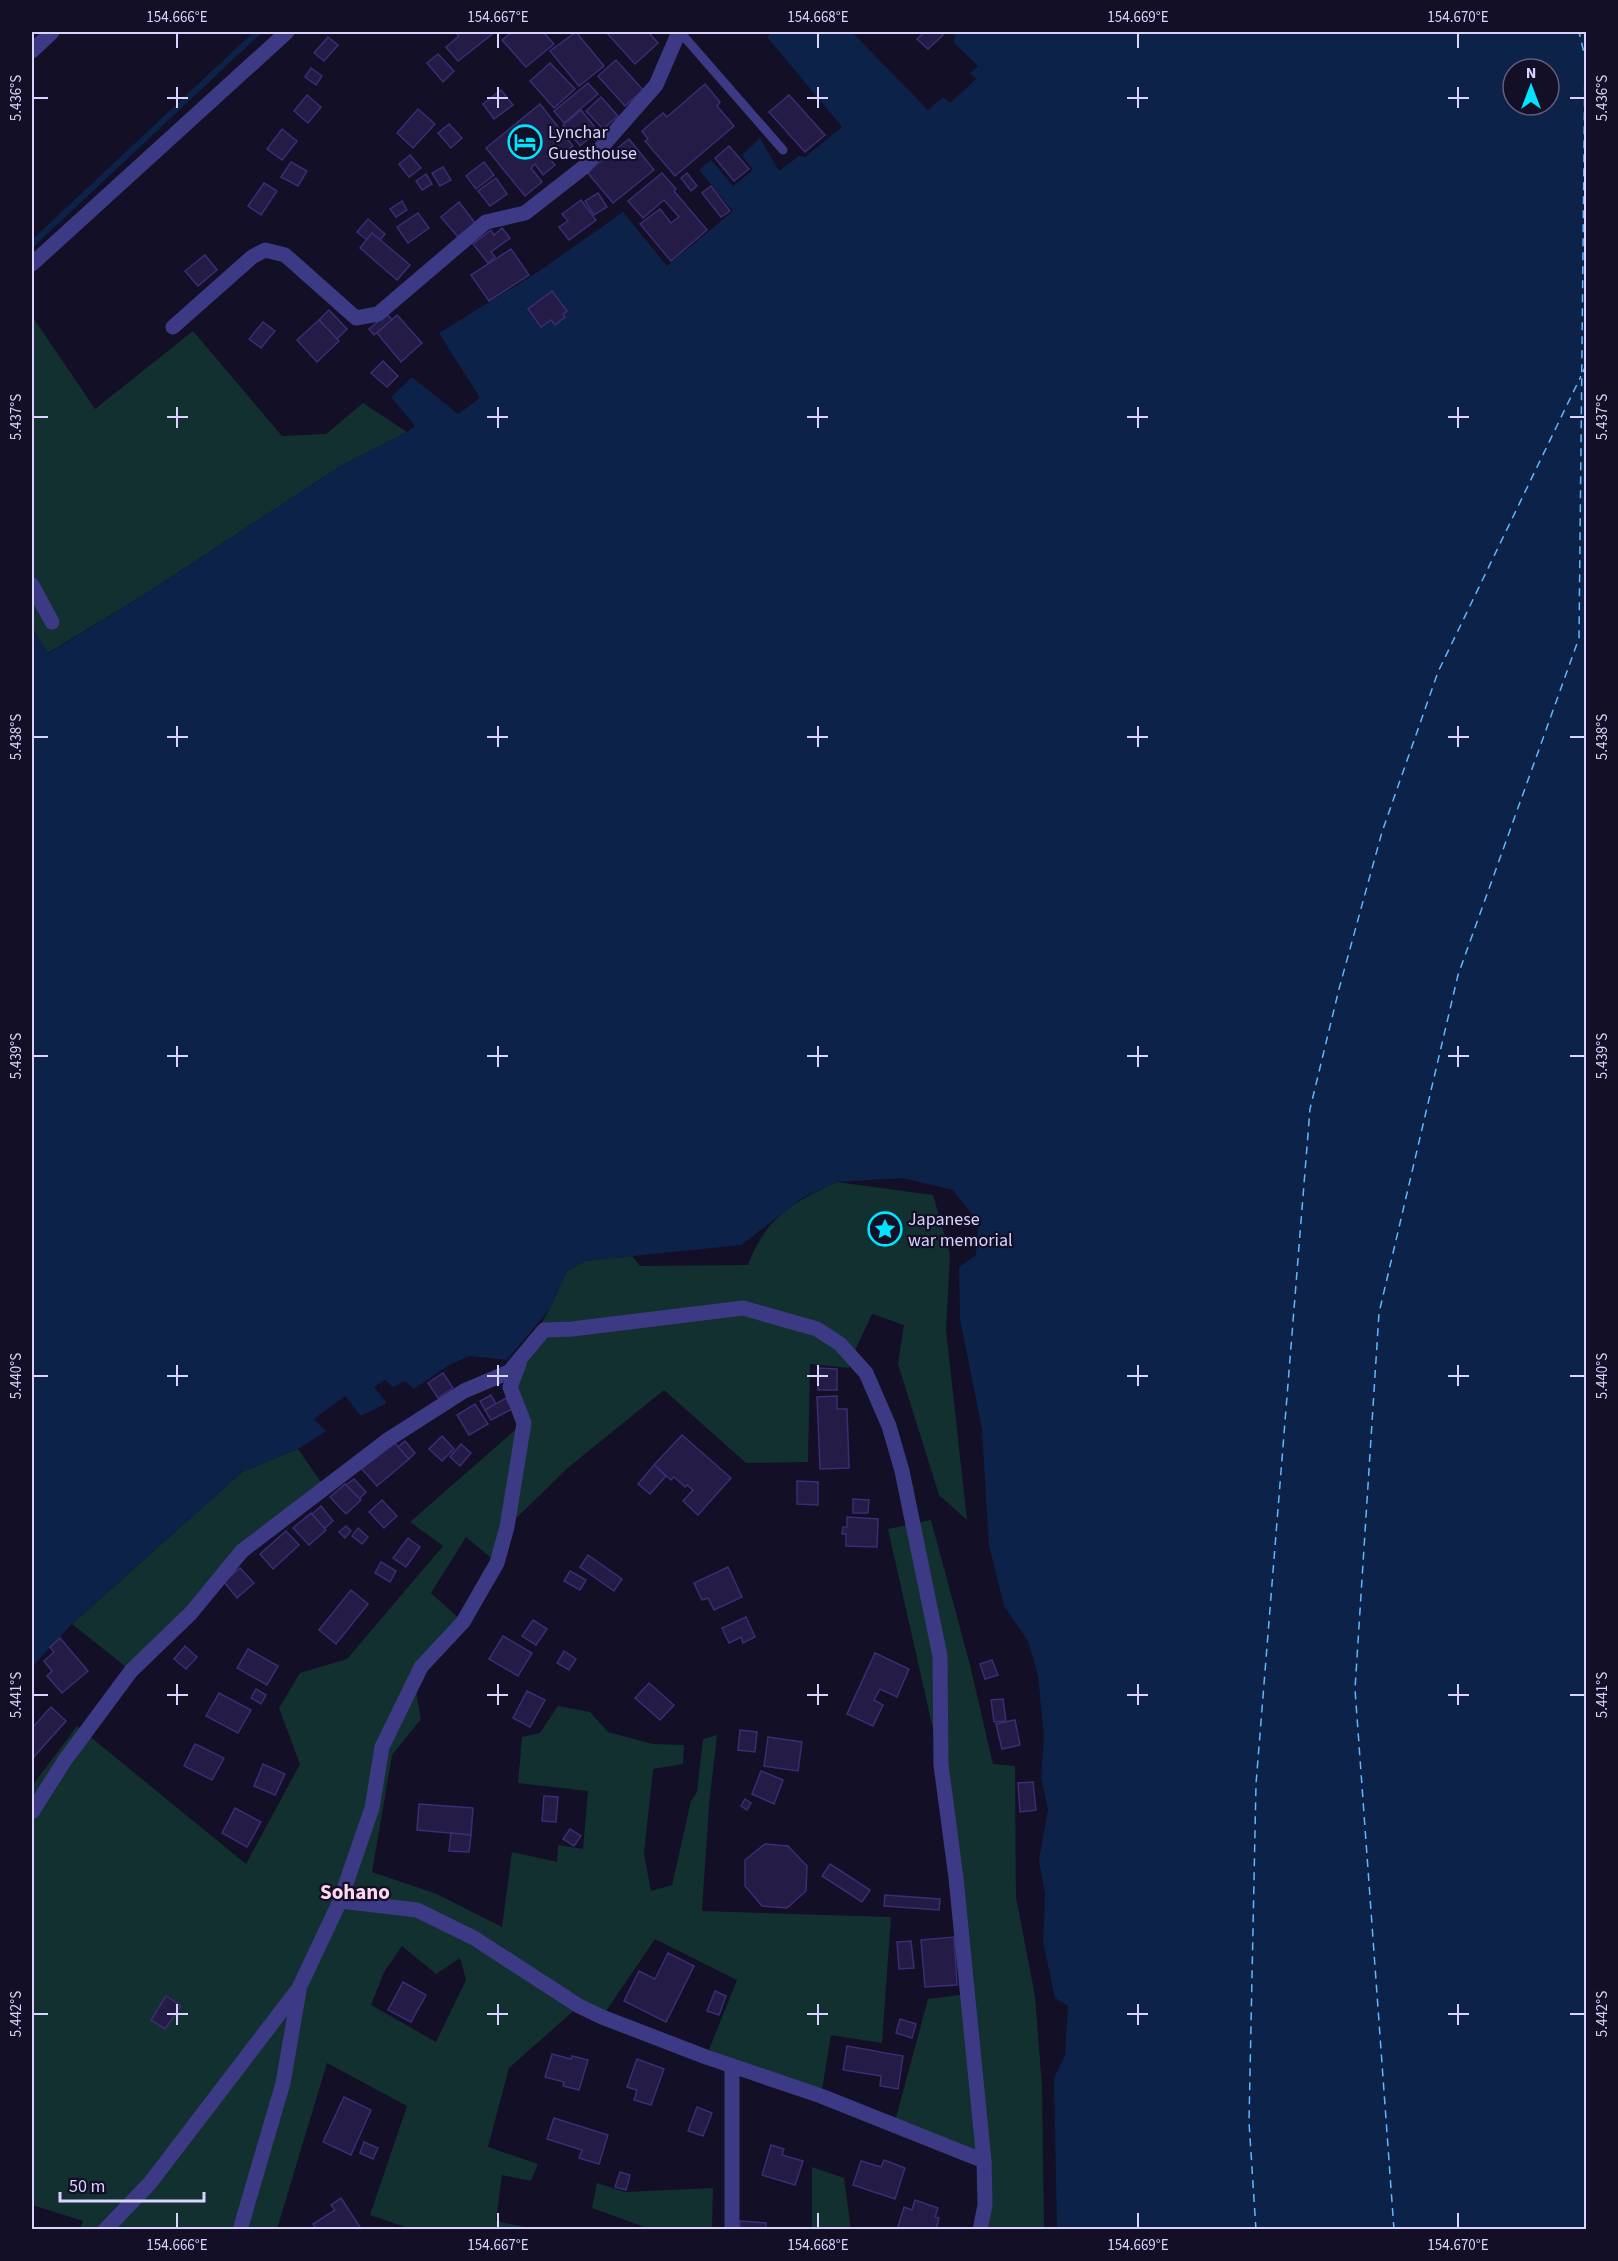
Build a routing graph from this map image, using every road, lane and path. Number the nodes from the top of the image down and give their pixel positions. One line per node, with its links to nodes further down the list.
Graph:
1 (52, 32): 4 (street)
2 (287, 32): 6 (street)
3 (680, 32): 5 (lane); 7 (street)
4 (32, 51)
5 (783, 150)
6 (32, 264)
7 (173, 327)
8 (32, 585): 9 (street)
9 (52, 622)
10 (525, 1351): 11 (street); 12 (street); 15 (street)
11 (32, 1812)
12 (340, 1901): 13 (street); 14 (street)
13 (299, 1988): 16 (street); 17 (street)
14 (732, 2066): 15 (street); 18 (street)
15 (984, 2161): 19 (street)
16 (105, 2229)
17 (240, 2229)
18 (732, 2229)
19 (980, 2229)

